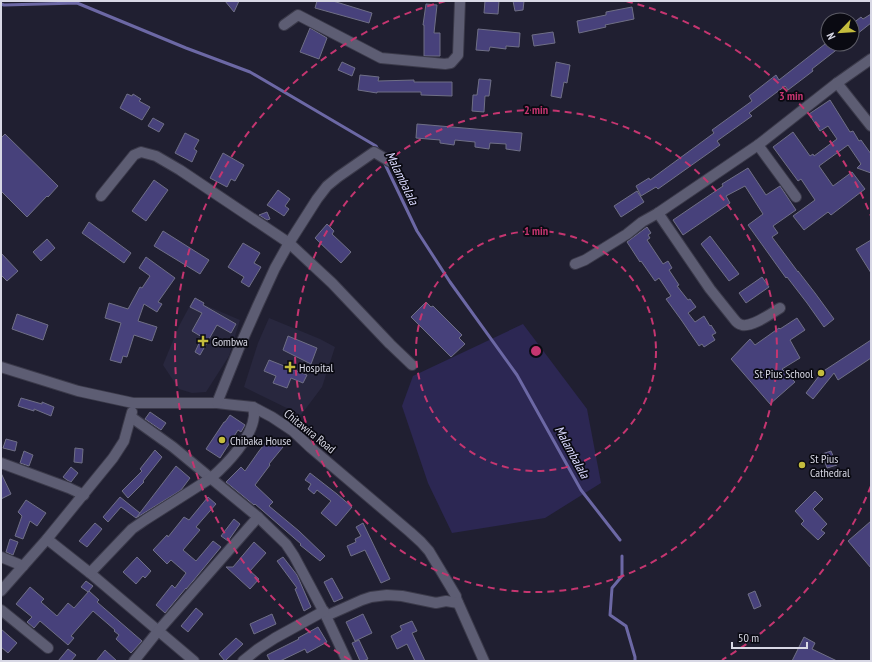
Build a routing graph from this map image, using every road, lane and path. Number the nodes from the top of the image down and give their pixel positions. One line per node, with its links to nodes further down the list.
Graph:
1 (460, 1): 2 (street)
2 (284, 25)
3 (871, 59): 4 (street)
4 (837, 83): 5 (street); 6 (street)
5 (871, 126)
6 (758, 145): 9 (street); 10 (street)
7 (389, 161): 11 (street)
8 (101, 196): 11 (street)
9 (796, 197)
10 (658, 213): 12 (street); 13 (street)
11 (289, 243): 14 (street); 17 (street)
12 (575, 264)
13 (780, 308)
14 (412, 365)
15 (1, 366): 16 (street, Chitawira Road)
16 (133, 403): 17 (street, Chitawira Road); 19 (street)
17 (217, 403): 18 (street, Chitawira Road)
18 (253, 407): 21 (street); 29 (street, Chitawira Road)
19 (131, 417): 21 (street); 22 (street)
20 (1, 463): 22 (street)
21 (211, 478): 23 (street); 27 (street)
22 (84, 495): 24 (street)
23 (258, 517): 31 (street); 32 (street)
24 (47, 539): 26 (street); 27 (street)
25 (1, 557): 26 (street)
26 (23, 566): 28 (street)
27 (90, 573): 32 (street)
28 (1, 591)
29 (458, 603): 31 (street); 38 (street, Chitawira Road)
30 (1, 610): 33 (street)
31 (325, 613): 36 (street); 37 (street)
32 (158, 631): 34 (street); 35 (street)
33 (48, 648)
34 (134, 661)
35 (194, 661)
36 (243, 661)
37 (347, 661)
38 (484, 661)

